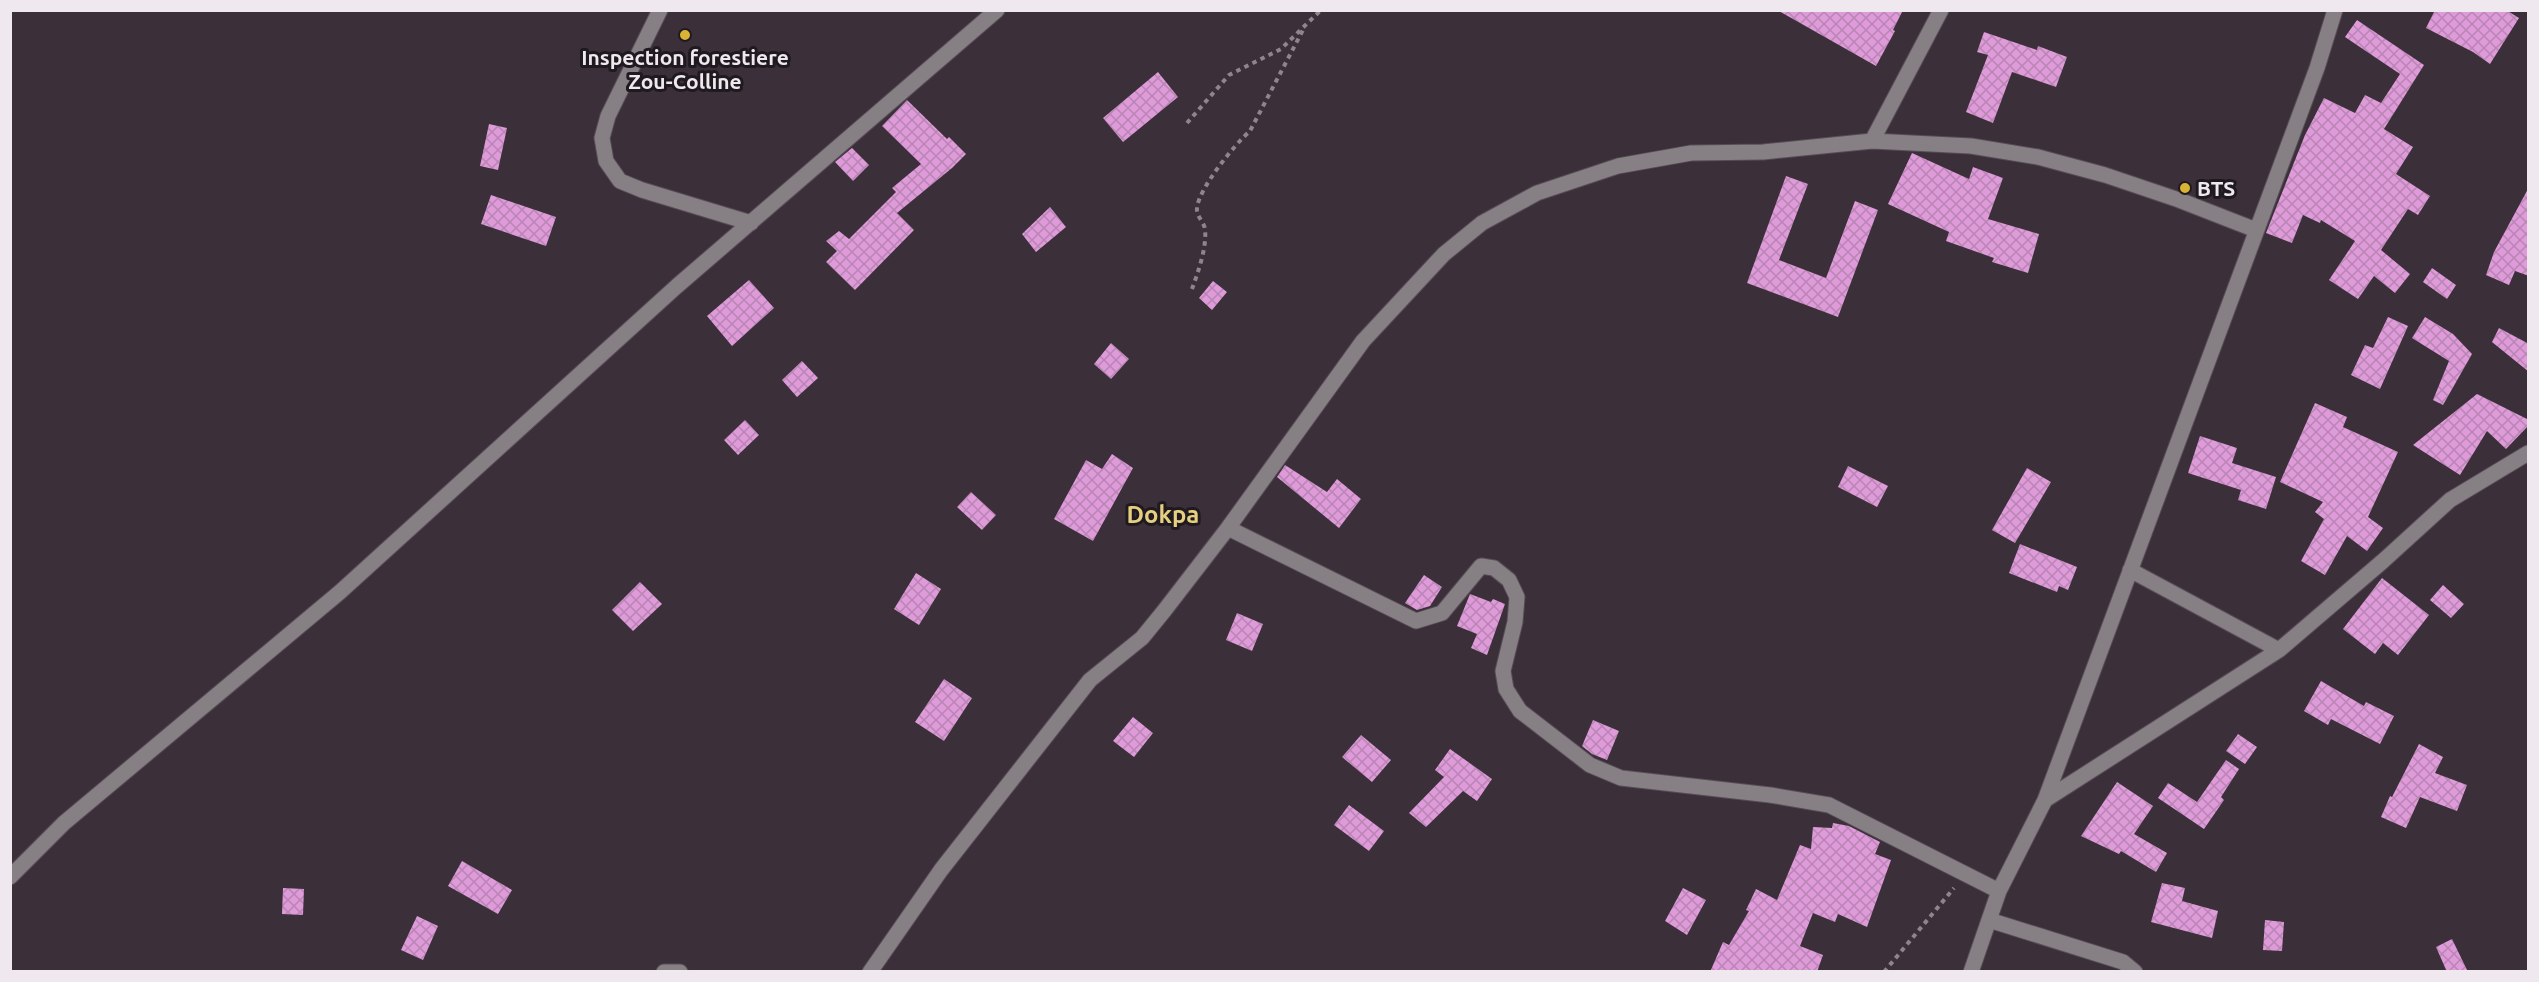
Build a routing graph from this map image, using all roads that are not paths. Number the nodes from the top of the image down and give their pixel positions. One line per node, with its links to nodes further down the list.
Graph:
1 (660, 10): 6 (street)
2 (997, 10): 6 (street)
3 (1941, 10): 5 (street)
4 (2335, 10): 7 (street)
5 (1872, 141): 7 (street); 9 (street)
6 (751, 222): 13 (street)
7 (2256, 230): 10 (street)
8 (2529, 453): 11 (street)
9 (1228, 528): 14 (street); 18 (street)
10 (2130, 570): 11 (street); 12 (street)
11 (2279, 650): 12 (street)
12 (2045, 800): 14 (street)
13 (10, 877)
14 (1999, 891): 15 (street)
15 (1989, 920): 19 (street); 20 (street)
16 (664, 972): 17 (street)
17 (680, 972)
18 (870, 972)
19 (1971, 972)
20 (2134, 972)

